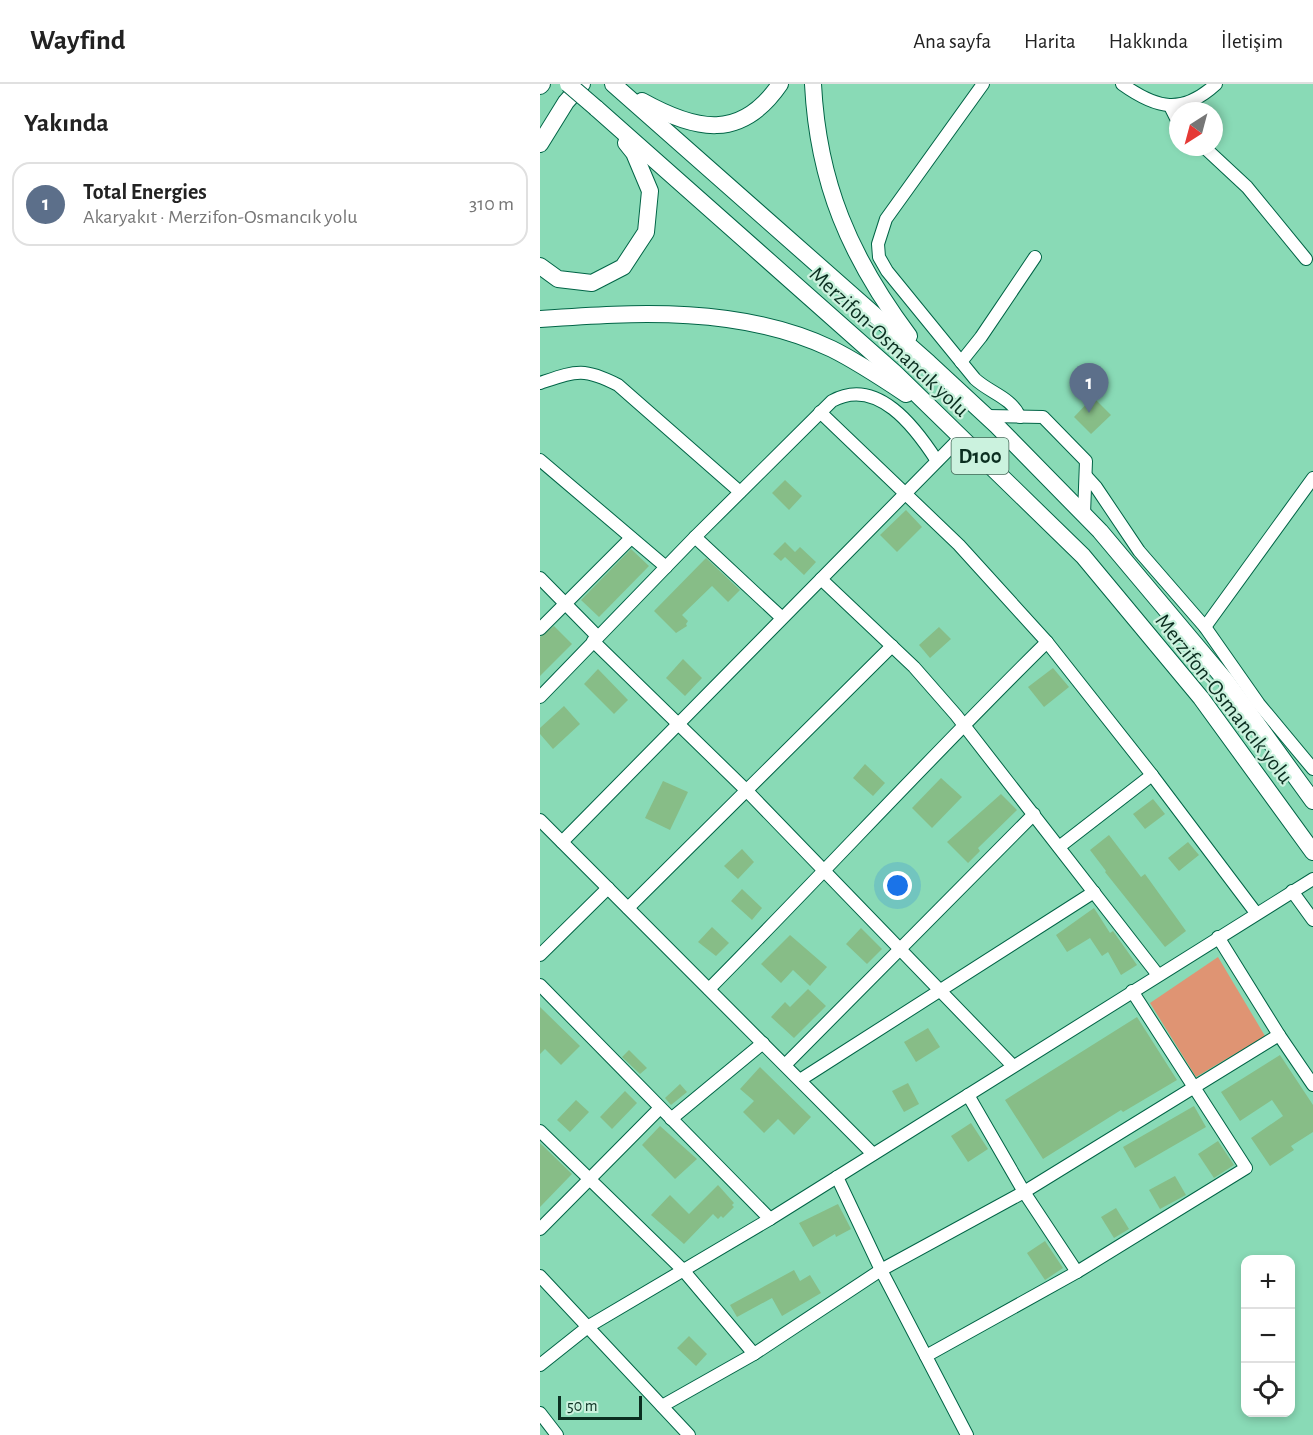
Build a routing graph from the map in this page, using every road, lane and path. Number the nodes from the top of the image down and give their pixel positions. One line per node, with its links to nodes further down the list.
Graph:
1 (568, 84): 11 (highway, D100, bridge)
2 (582, 84): 12 (highway)
3 (780, 84): 8 (highway)
4 (813, 84): 19 (highway)
5 (983, 84): 18 (street)
6 (1122, 84): 10 (street)
7 (1216, 84): 9 (street)
8 (614, 85): 19 (highway, Merzifon-Osmancık yolu / D100)
9 (1191, 102)
10 (1169, 106)
11 (596, 108): 16 (highway); 22 (highway, Merzifon-Osmancık yolu / D100)
12 (540, 144)
13 (1214, 156): 15 (street)
14 (1035, 257): 18 (street)
15 (1306, 259)
16 (540, 266)
17 (540, 319): 22 (highway)
18 (961, 362): 24 (street)
19 (929, 363): 23 (highway, Merzifon-Osmancık yolu / D100)
20 (540, 383): 30 (street)
21 (820, 412): 27 (street); 30 (street); 31 (street)
22 (936, 413): 25 (highway, Merzifon-Osmancık yolu / D100)
23 (986, 416): 24 (street); 32 (highway, Merzifon-Osmancık yolu / D100)
24 (1020, 417): 28 (street)
25 (961, 437): 27 (street); 56 (highway, Merzifon-Osmancık yolu / D100)
26 (540, 460): 34 (street)
27 (937, 461): 31 (street)
28 (1086, 476): 32 (street); 40 (street)
29 (1313, 478): 40 (street)
30 (740, 492): 33 (street)
31 (905, 492): 37 (street); 43 (street)
32 (1084, 514): 51 (highway, Merzifon-Osmancık yolu / D100)
33 (695, 537): 35 (street); 39 (street)
34 (631, 538): 35 (street); 38 (street)
35 (666, 567): 42 (street)
36 (540, 578): 38 (street)
37 (821, 579): 39 (street); 44 (street)
38 (565, 604): 41 (street); 42 (street)
39 (781, 617): 46 (street)
40 (1205, 627): 48 (street)
41 (540, 629)
42 (595, 639): 45 (street); 46 (street)
43 (1047, 642): 47 (street); 49 (street)
44 (892, 646): 47 (street); 50 (street)
45 (540, 697)
46 (678, 724): 50 (street); 54 (street)
47 (963, 724): 52 (street); 57 (street)
48 (1313, 770)
49 (1152, 775): 55 (street); 63 (street)
50 (747, 791): 57 (street); 62 (street)
51 (1313, 801)
52 (1034, 814): 55 (street); 66 (street)
53 (540, 820): 54 (street)
54 (562, 842): 59 (street)
55 (1059, 847): 61 (street)
56 (1313, 852)
57 (825, 872): 66 (street); 70 (street)
58 (1313, 879): 60 (street)
59 (608, 888): 62 (street); 67 (street)
60 (1292, 891): 63 (street); 64 (street)
61 (1094, 892): 68 (street); 71 (street)
62 (628, 908): 70 (street)
63 (1256, 913): 65 (street)
64 (1313, 920)
65 (1218, 937): 68 (street); 73 (street)
66 (901, 948): 71 (street); 75 (street)
67 (540, 955)
68 (1158, 975): 72 (street)
69 (540, 985): 81 (street)
70 (709, 989): 74 (street)
71 (941, 990): 76 (street); 77 (street)
72 (1132, 991): 76 (street); 79 (street)
73 (1279, 1035): 78 (street); 79 (street)
74 (763, 1043): 75 (street); 82 (street)
75 (785, 1065): 77 (street)
76 (1013, 1066): 80 (street)
77 (801, 1080): 84 (street)
78 (1313, 1084)
79 (1195, 1089): 87 (street); 92 (street)
80 (968, 1095): 84 (street); 87 (street)
81 (660, 1108): 82 (street); 86 (street)
82 (671, 1119): 88 (street)
83 (540, 1131): 86 (street)
84 (873, 1154): 85 (street)
85 (837, 1177): 88 (street); 91 (street)
86 (589, 1178): 89 (street); 90 (street)
87 (1024, 1192): 91 (street); 92 (street)
88 (770, 1219): 90 (street)
89 (540, 1229)
90 (683, 1270): 94 (street); 95 (street)
91 (881, 1270): 95 (street); 96 (street)
92 (1077, 1272): 96 (street)
93 (540, 1276): 94 (street)
94 (589, 1326): 97 (street); 98 (street)
95 (754, 1354): 98 (street)
96 (926, 1356): 102 (street)
97 (540, 1365)
98 (662, 1406): 101 (street)
99 (540, 1413): 100 (street)
100 (557, 1435)
101 (689, 1435)
102 (967, 1435)

